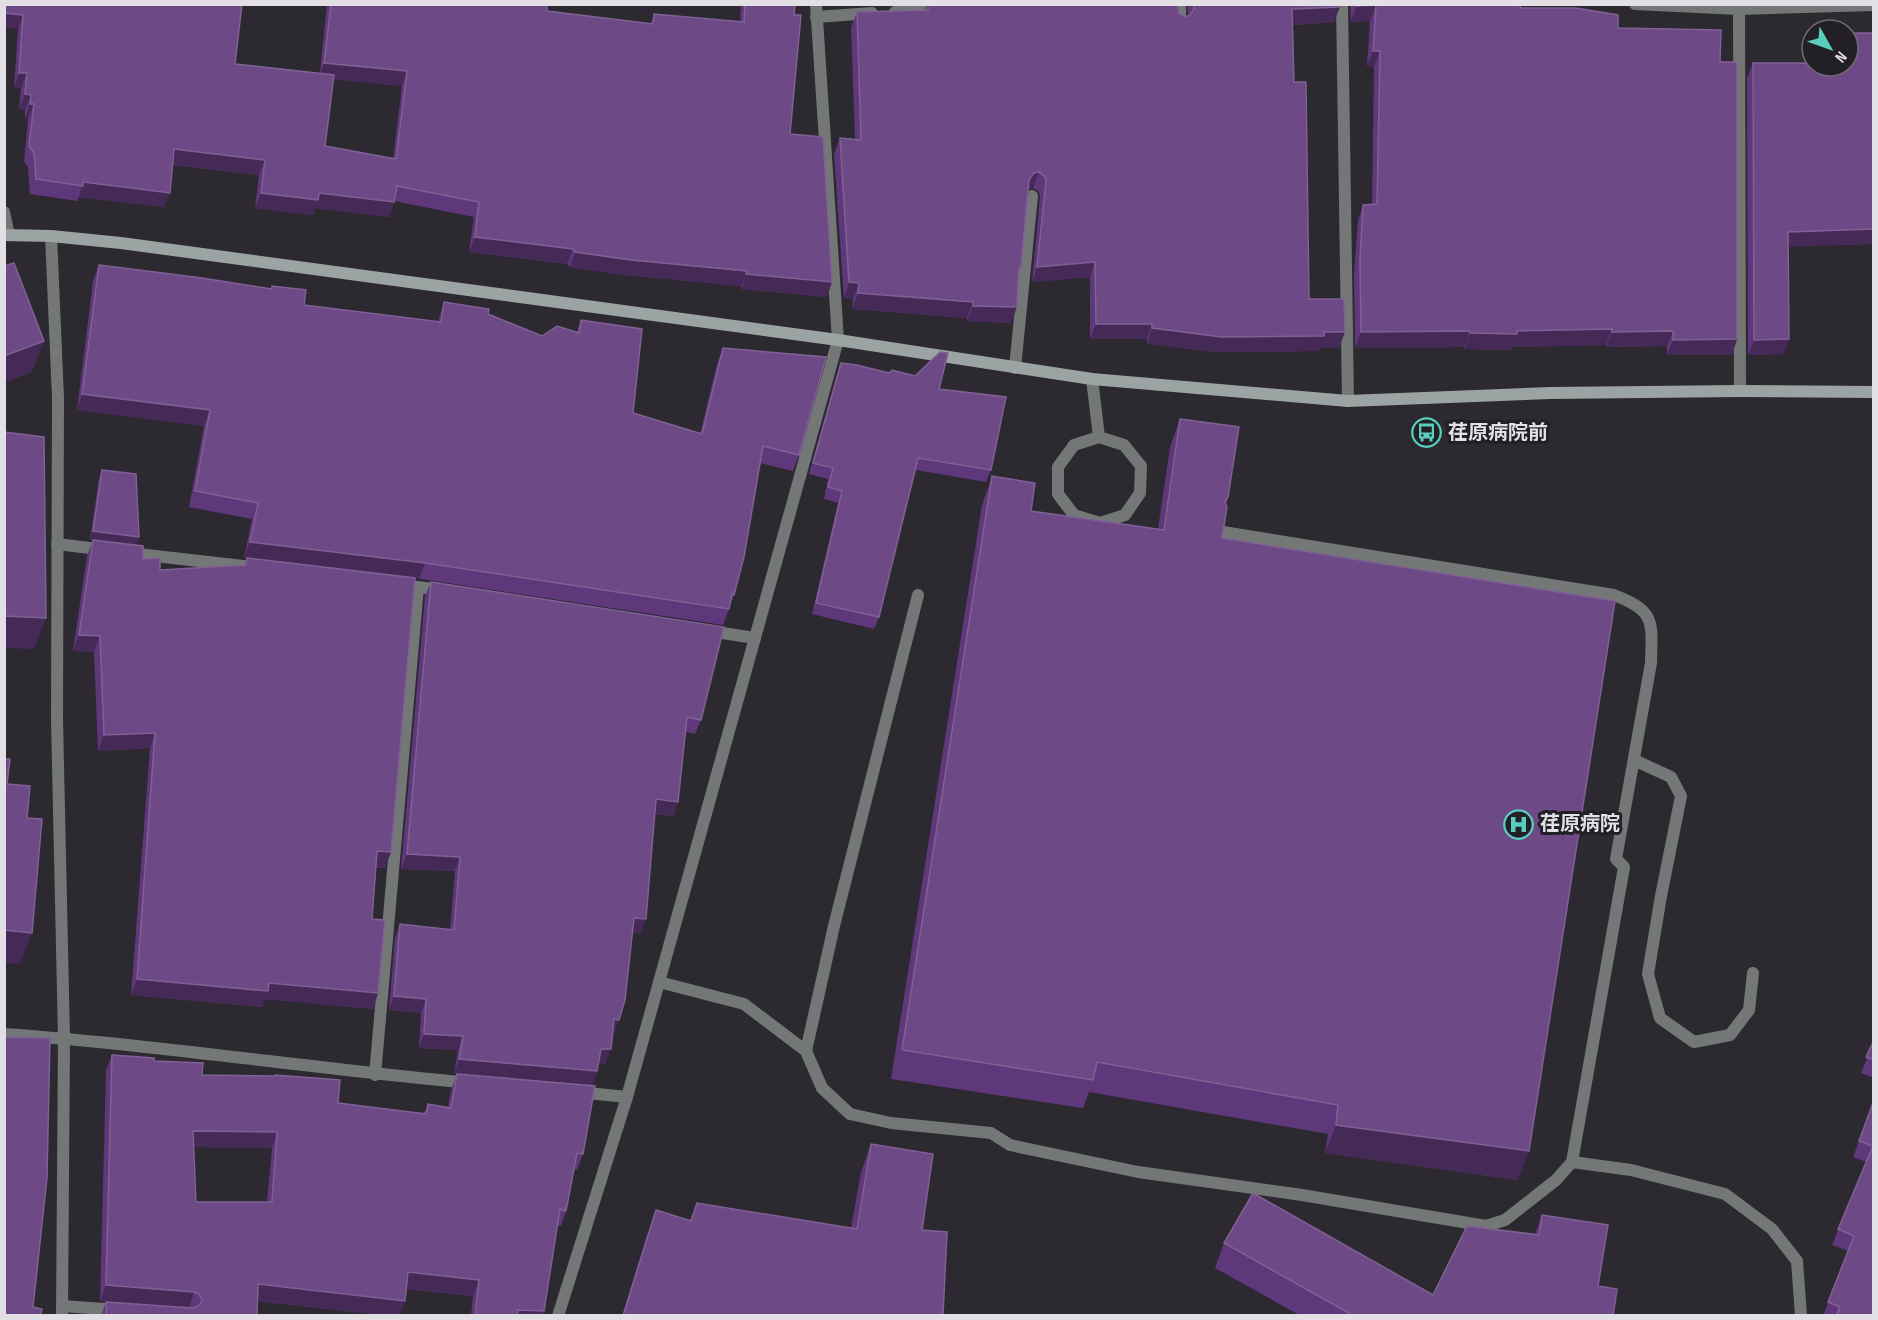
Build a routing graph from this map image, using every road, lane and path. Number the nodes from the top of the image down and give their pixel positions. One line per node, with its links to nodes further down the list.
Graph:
1 (1180, 4): 9 (street)
2 (1342, 4): 19 (street)
3 (1635, 4): 7 (street)
4 (1874, 5): 5 (street)
5 (1792, 6): 7 (street)
6 (954, 8): 8 (street)
7 (1739, 9): 17 (street)
8 (816, 11): 14 (street)
9 (1180, 24)
10 (1032, 196): 15 (street)
11 (4, 213): 12 (street)
12 (7, 235): 13 (street)
13 (51, 236): 14 (street); 22 (street)
14 (838, 340): 15 (street); 29 (street)
15 (1015, 368): 16 (street)
16 (1092, 379): 19 (street); 20 (street)
17 (1740, 391): 18 (street); 19 (street)
18 (1874, 392)
19 (1348, 401)
20 (1099, 437): 20 (street)
21 (1223, 532): 30 (street)
22 (57, 544): 23 (street); 34 (street)
23 (267, 569)
24 (383, 582): 25 (street)
25 (418, 587): 26 (street); 36 (street)
26 (453, 592)
27 (918, 595): 35 (street)
28 (697, 629): 29 (street)
29 (755, 638): 32 (street)
30 (1634, 760): 31 (street); 40 (street)
31 (1753, 973)
32 (659, 982): 35 (street); 39 (street)
33 (4, 1034): 34 (street)
34 (64, 1038): 36 (street); 41 (street)
35 (806, 1051): 40 (street)
36 (375, 1075): 37 (street)
37 (478, 1084)
38 (570, 1092): 39 (street)
39 (627, 1097): 43 (street)
40 (1572, 1162): 44 (street)
41 (62, 1310): 42 (street)
42 (131, 1311)
43 (558, 1316)
44 (1801, 1316)

